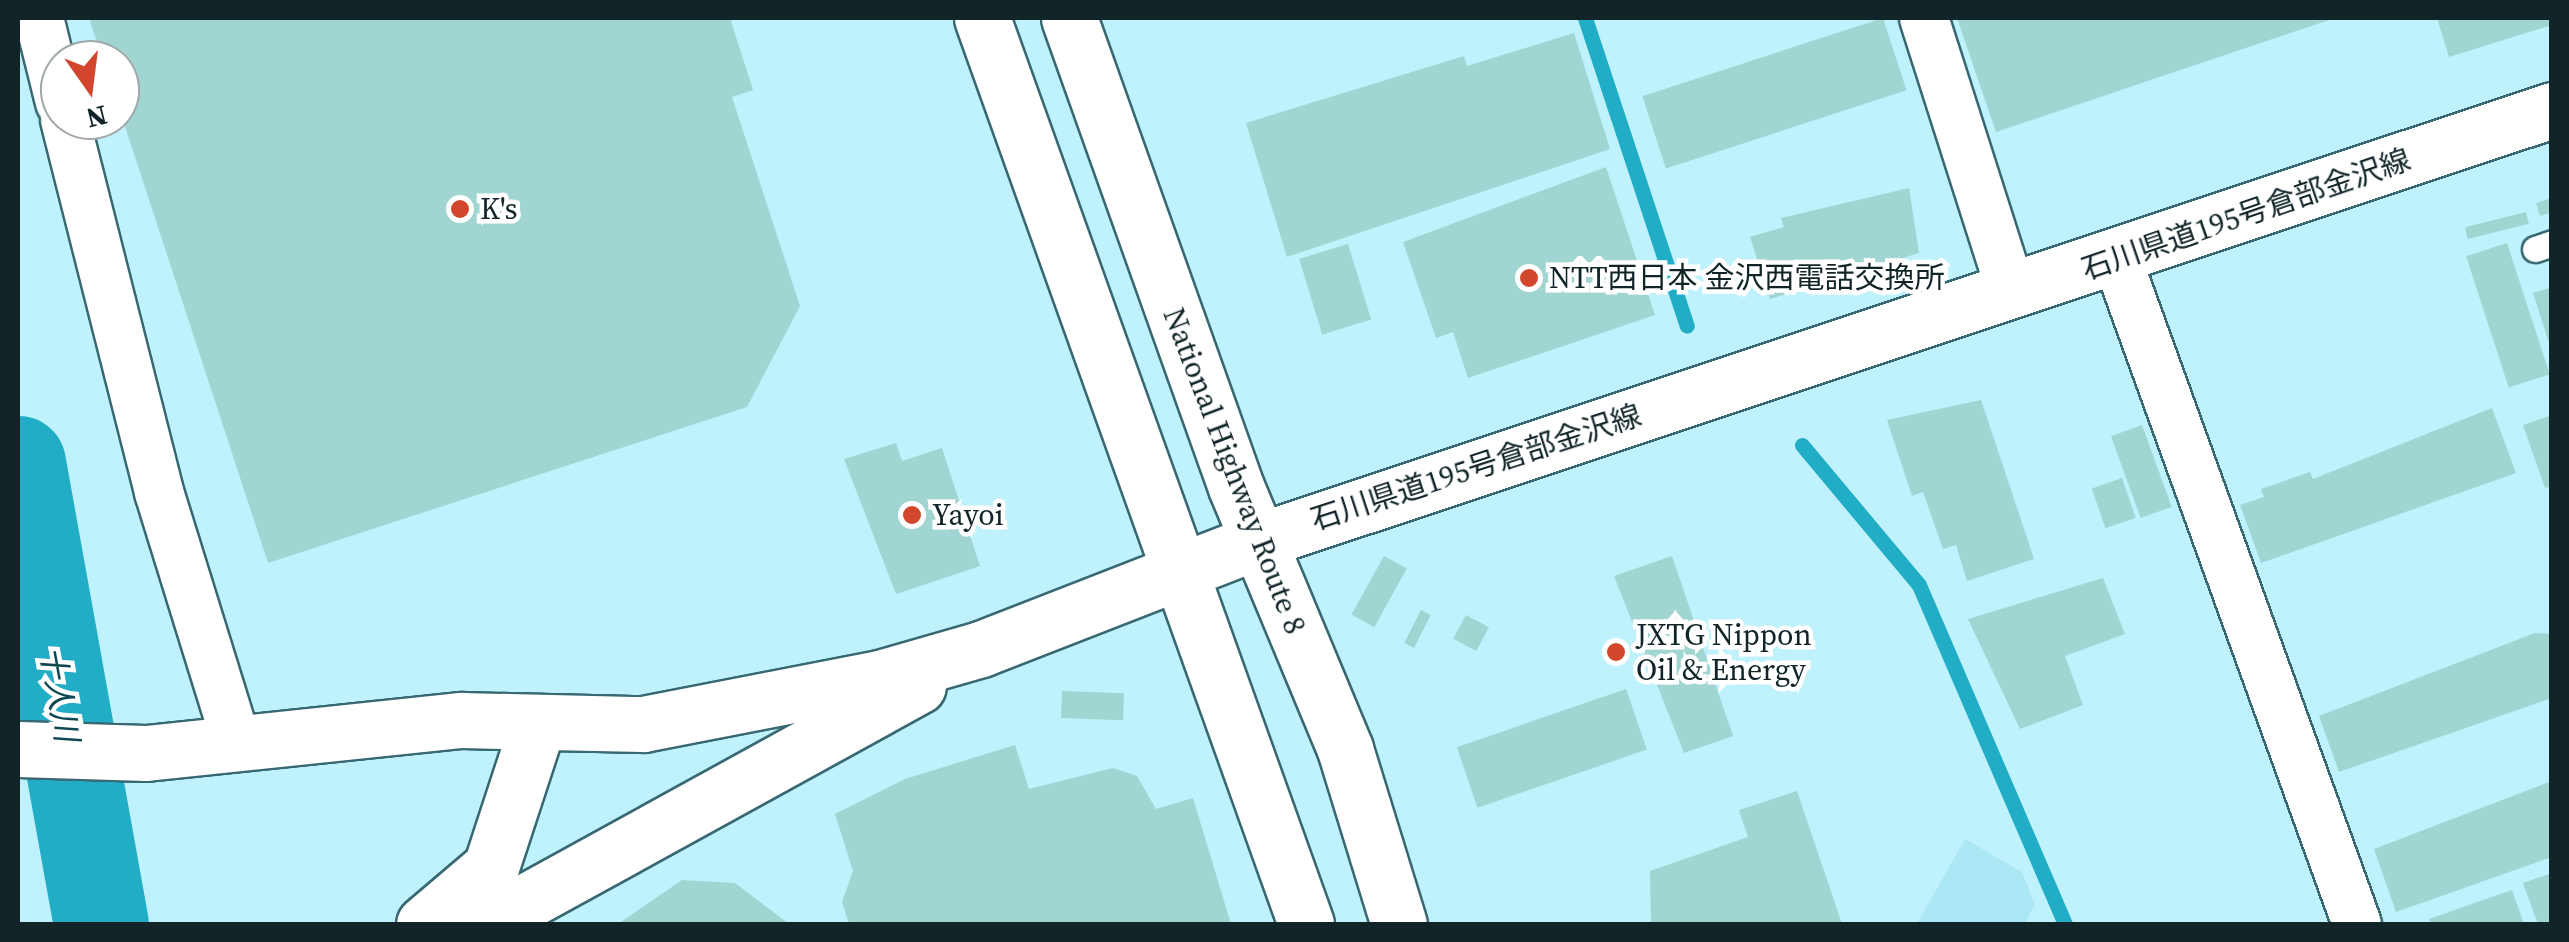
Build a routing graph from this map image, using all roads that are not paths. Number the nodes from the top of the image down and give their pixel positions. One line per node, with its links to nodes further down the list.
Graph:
1 (982, 18): 9 (main road)
2 (1069, 18): 8 (main road, National Highway Route 8)
3 (1924, 18): 7 (street)
4 (2552, 110): 6 (main road, 石川県道195号倉部金沢線)
5 (69, 140): 12 (street)
6 (2117, 259): 7 (main road, 石川県道195号倉部金沢線); 18 (street)
7 (2012, 293): 8 (main road, 石川県道195号倉部金沢線)
8 (1258, 541): 9 (main road, 石川県道195号倉部金沢線); 17 (main road, National Highway Route 8)
9 (1179, 572): 10 (main road, 石川県道195号倉部金沢線); 16 (main road)
10 (981, 649): 11 (main road, 石川県道195号倉部金沢線); 15 (main road)
11 (538, 723): 12 (main road, 石川県道195号倉部金沢線); 14 (main road)
12 (237, 744): 13 (main road, 石川県道195号倉部金沢線)
13 (18, 749)
14 (424, 924)
15 (485, 924)
16 (1306, 924)
17 (1399, 924)
18 (2357, 924)

